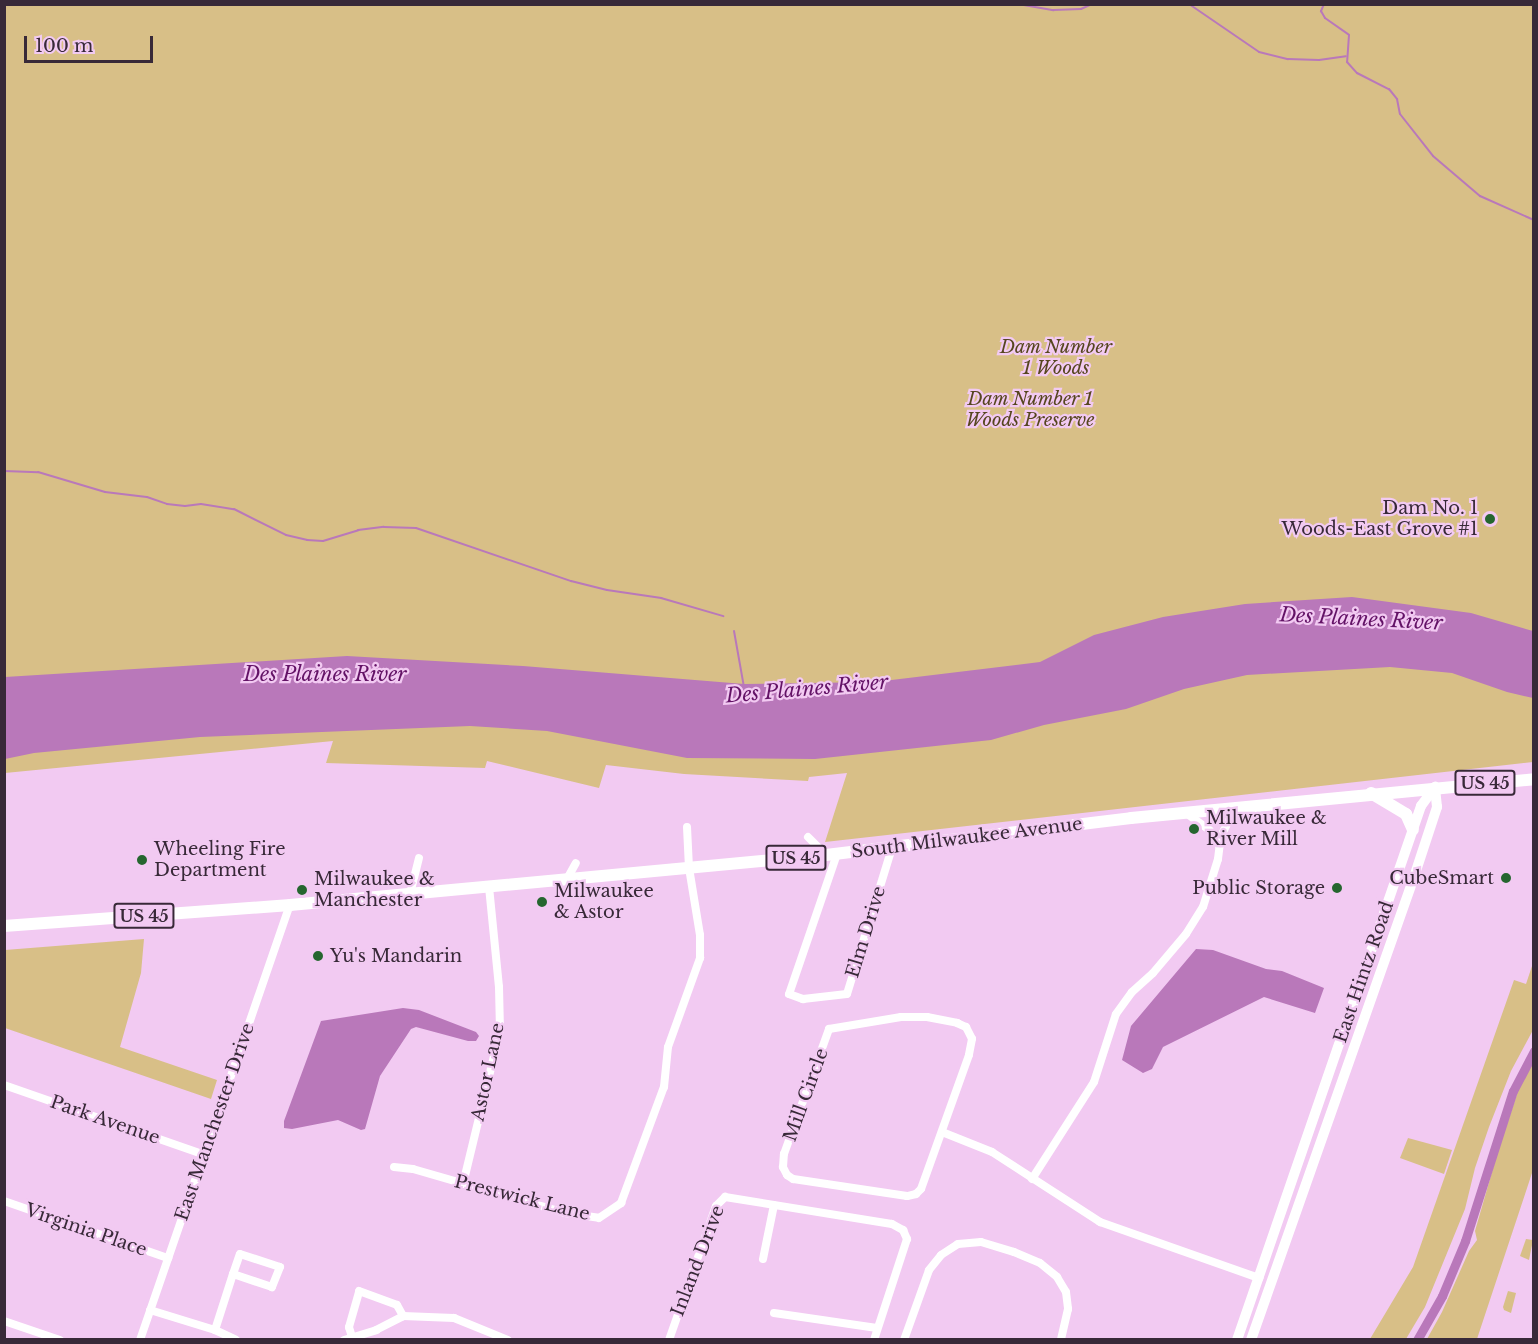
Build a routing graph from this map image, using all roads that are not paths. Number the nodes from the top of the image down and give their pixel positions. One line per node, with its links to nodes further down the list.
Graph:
1 (1533, 779): 2 (main road, South Milwaukee Avenue / US 45)
2 (1436, 787): 3 (main road, South Milwaukee Avenue / US 45); 7 (main road, East Hintz Road); 50 (main road, East Hintz Road)
3 (1371, 793): 4 (main road, South Milwaukee Avenue / US 45); 7 (main road)
4 (1236, 807): 5 (main road, South Milwaukee Avenue / US 45); 10 (street)
5 (1185, 812): 9 (main road, South Milwaukee Avenue / US 45); 10 (street)
6 (687, 827): 14 (street, Prestwick Lane)
7 (1413, 830): 31 (main road, East Hintz Road)
8 (808, 837): 11 (street)
9 (892, 848): 11 (main road, South Milwaukee Avenue / US 45); 11 (street, Elm Drive)
10 (1219, 848): 24 (street)
11 (831, 854): 14 (main road, South Milwaukee Avenue / US 45)
12 (419, 858): 17 (street)
13 (576, 863): 15 (street)
14 (689, 868): 15 (main road, South Milwaukee Avenue / US 45); 25 (street, Prestwick Lane)
15 (567, 879): 16 (main road, South Milwaukee Avenue / US 45)
16 (489, 886): 17 (main road, South Milwaukee Avenue / US 45); 25 (street, Astor Lane)
17 (410, 894): 18 (main road, South Milwaukee Avenue / US 45)
18 (290, 905): 19 (main road, South Milwaukee Avenue / US 45); 22 (street, East Manchester Drive)
19 (4, 926)
20 (4, 1086): 22 (street, Park Avenue)
21 (942, 1132): 21 (street, Mill Circle); 24 (street)
22 (205, 1155): 28 (street, East Manchester Drive)
23 (394, 1167): 25 (street, Prestwick Lane)
24 (1032, 1179): 31 (street)
25 (463, 1184)
26 (4, 1201): 28 (street, Virginia Place)
27 (774, 1205): 29 (street); 36 (street, Inland Drive); 45 (street, Inland Drive)
28 (168, 1258): 32 (street, East Manchester Drive)
29 (763, 1258)
30 (232, 1274): 30 (street); 37 (street)
31 (1259, 1278): 49 (main road, East Hintz Road)
32 (150, 1311): 37 (street); 41 (street, East Manchester Drive)
33 (774, 1313): 36 (street)
34 (403, 1316): 38 (street); 39 (street); 44 (street)
35 (4, 1321): 40 (street)
36 (878, 1328): 46 (street, Inland Drive)
37 (214, 1330): 42 (street)
38 (376, 1330): 39 (street); 43 (street)
39 (348, 1338)
40 (60, 1340)
41 (140, 1340)
42 (236, 1340)
43 (373, 1340)
44 (508, 1340)
45 (669, 1340)
46 (873, 1340)
47 (904, 1340): 48 (street)
48 (1061, 1340)
49 (1237, 1340)
50 (1251, 1340)

